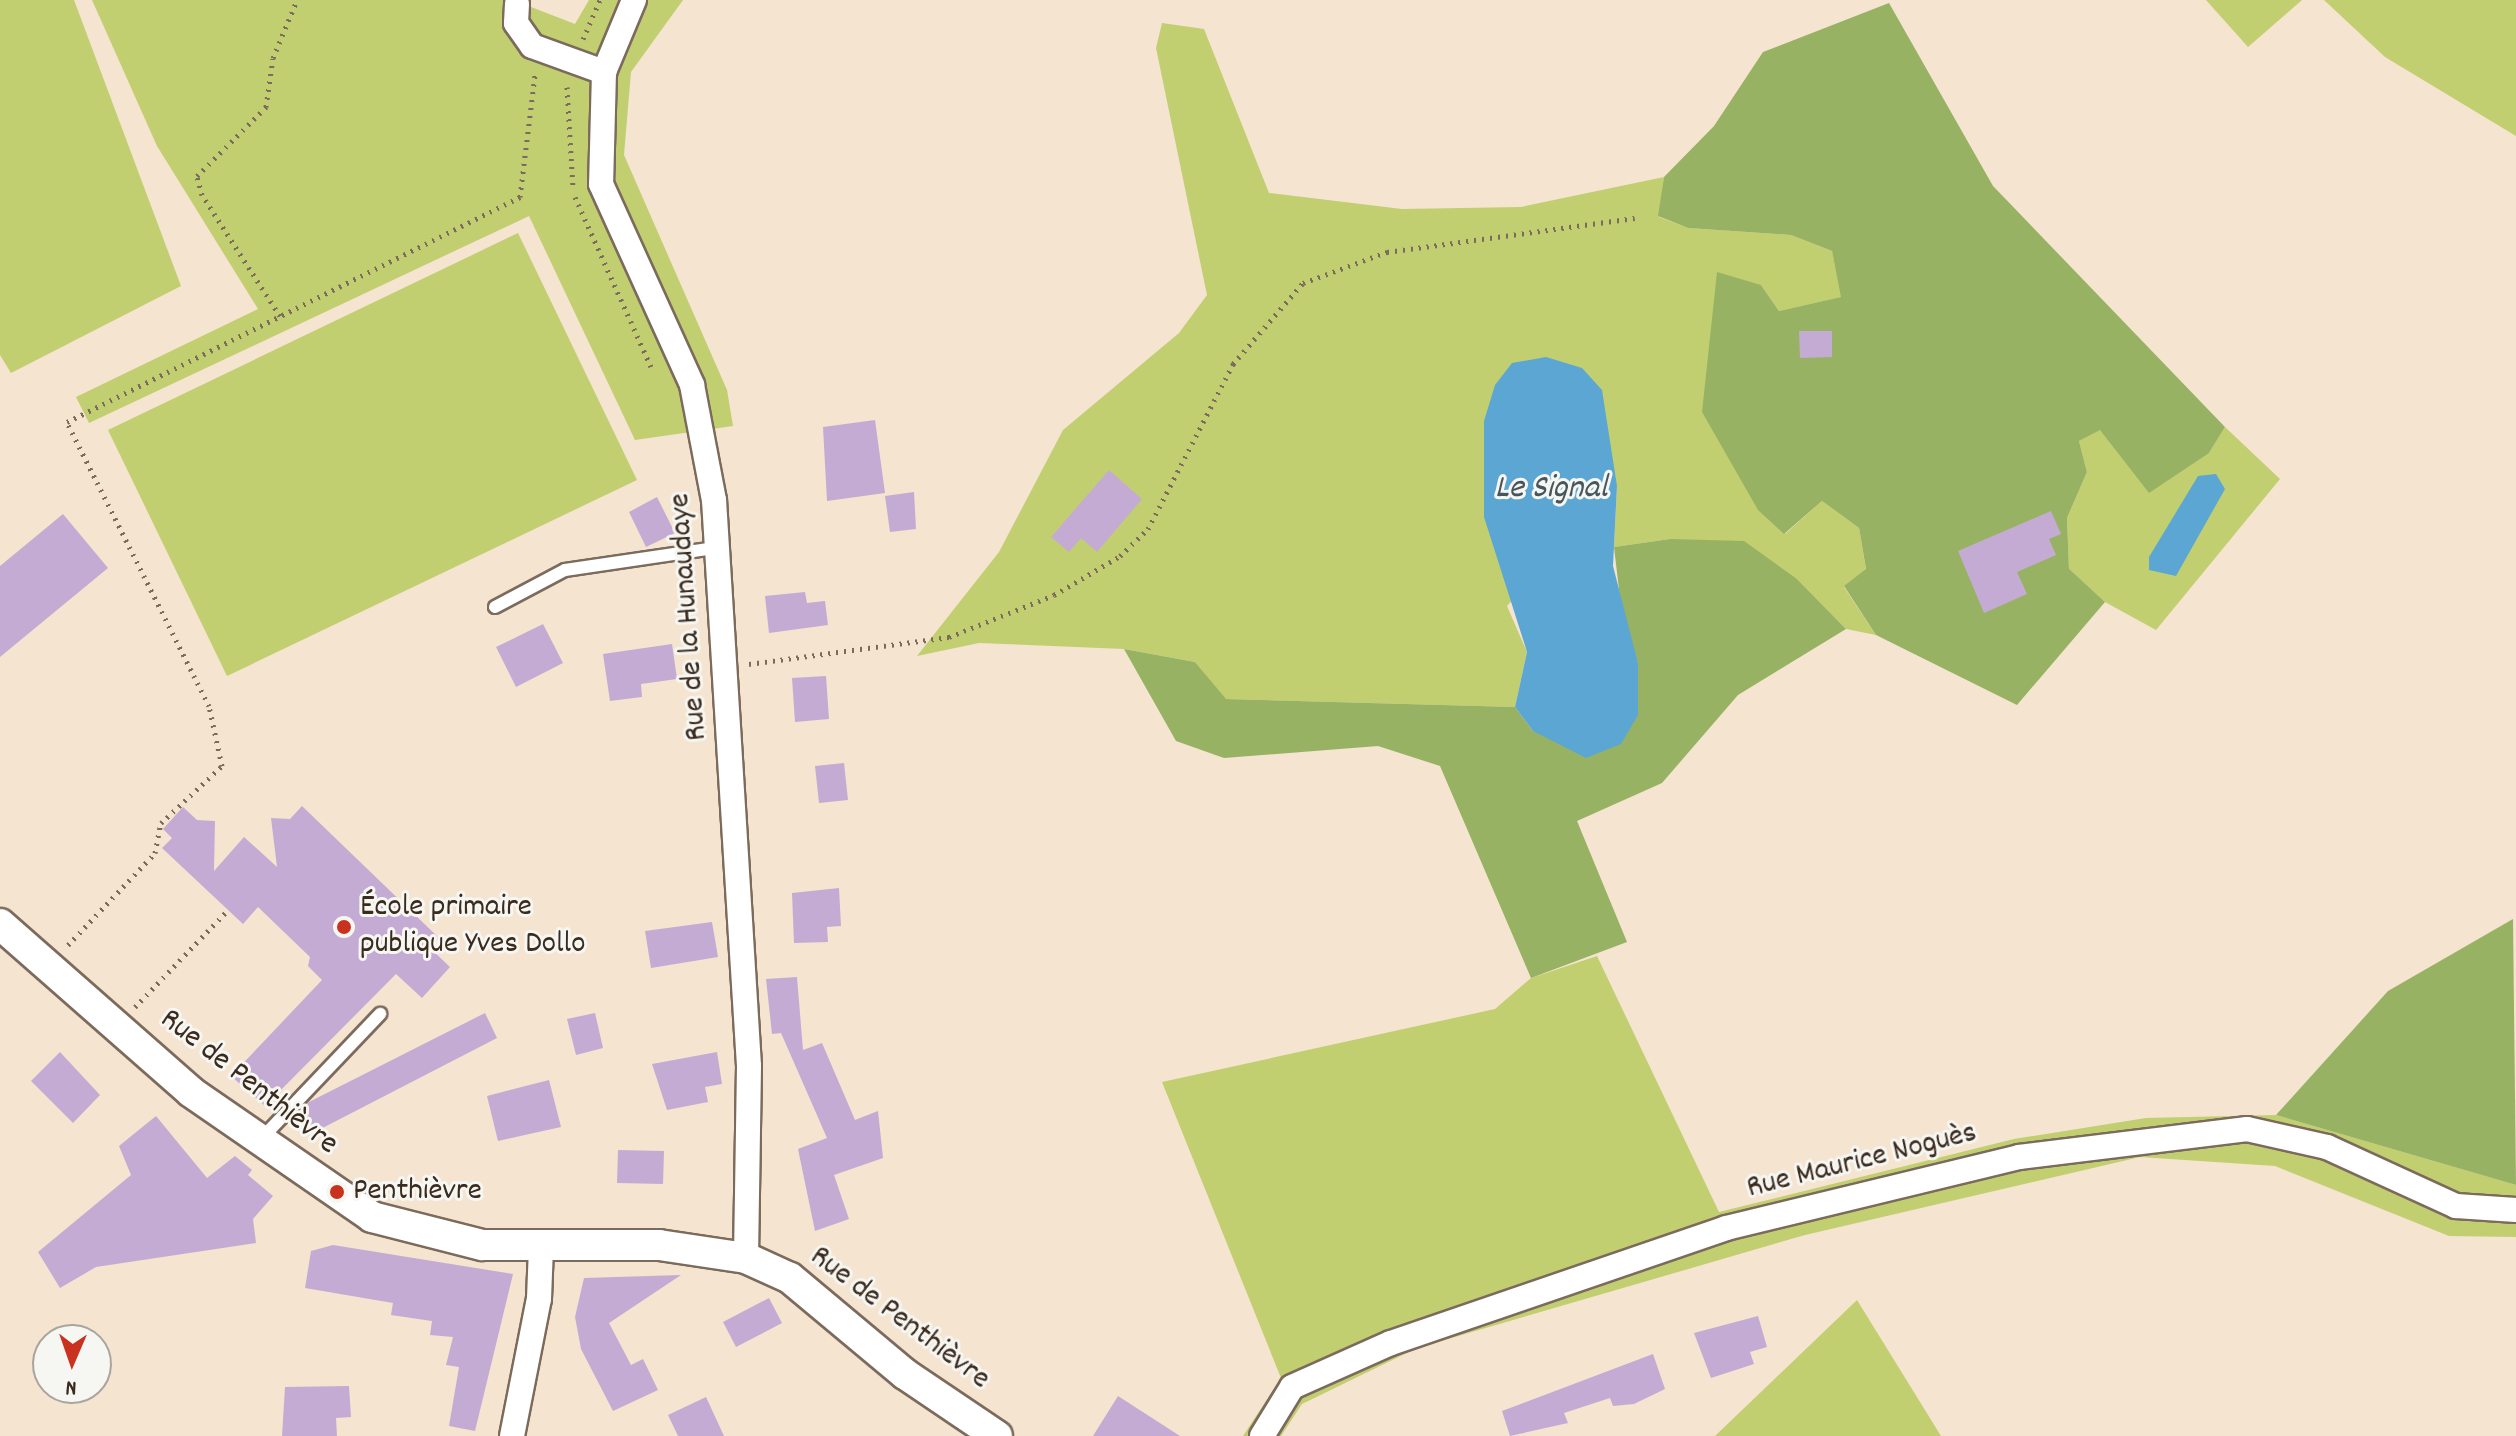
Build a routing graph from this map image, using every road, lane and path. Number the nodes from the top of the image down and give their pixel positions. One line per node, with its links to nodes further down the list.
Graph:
1 (297, 0): 8 (path)
2 (600, 0): 5 (path)
3 (634, 0): 6 (street, Rue de la Hunaudaye)
4 (517, 2): 5 (street)
5 (573, 62): 6 (street); 8 (path)
6 (604, 72): 9 (street, Rue de la Hunaudaye)
7 (1635, 218): 11 (path)
8 (280, 316): 14 (path)
9 (720, 547): 10 (lane); 11 (street, Rue de la Hunaudaye)
10 (495, 607)
11 (728, 667): 20 (street, Rue de la Hunaudaye)
12 (228, 910): 16 (path)
13 (0, 924): 14 (street, Rue de Penthièvre)
14 (51, 964): 16 (street, Rue de Penthièvre)
15 (380, 1014): 17 (lane)
16 (117, 1025): 17 (street, Rue de Penthièvre)
17 (259, 1141): 19 (street, Rue de Penthièvre)
18 (2516, 1210): 23 (street, Rue Maurice Noguès)
19 (541, 1248): 20 (street, Rue de Penthièvre); 21 (street)
20 (746, 1258): 22 (street, Rue de Penthièvre)
21 (512, 1436)
22 (997, 1436)
23 (1262, 1436)

